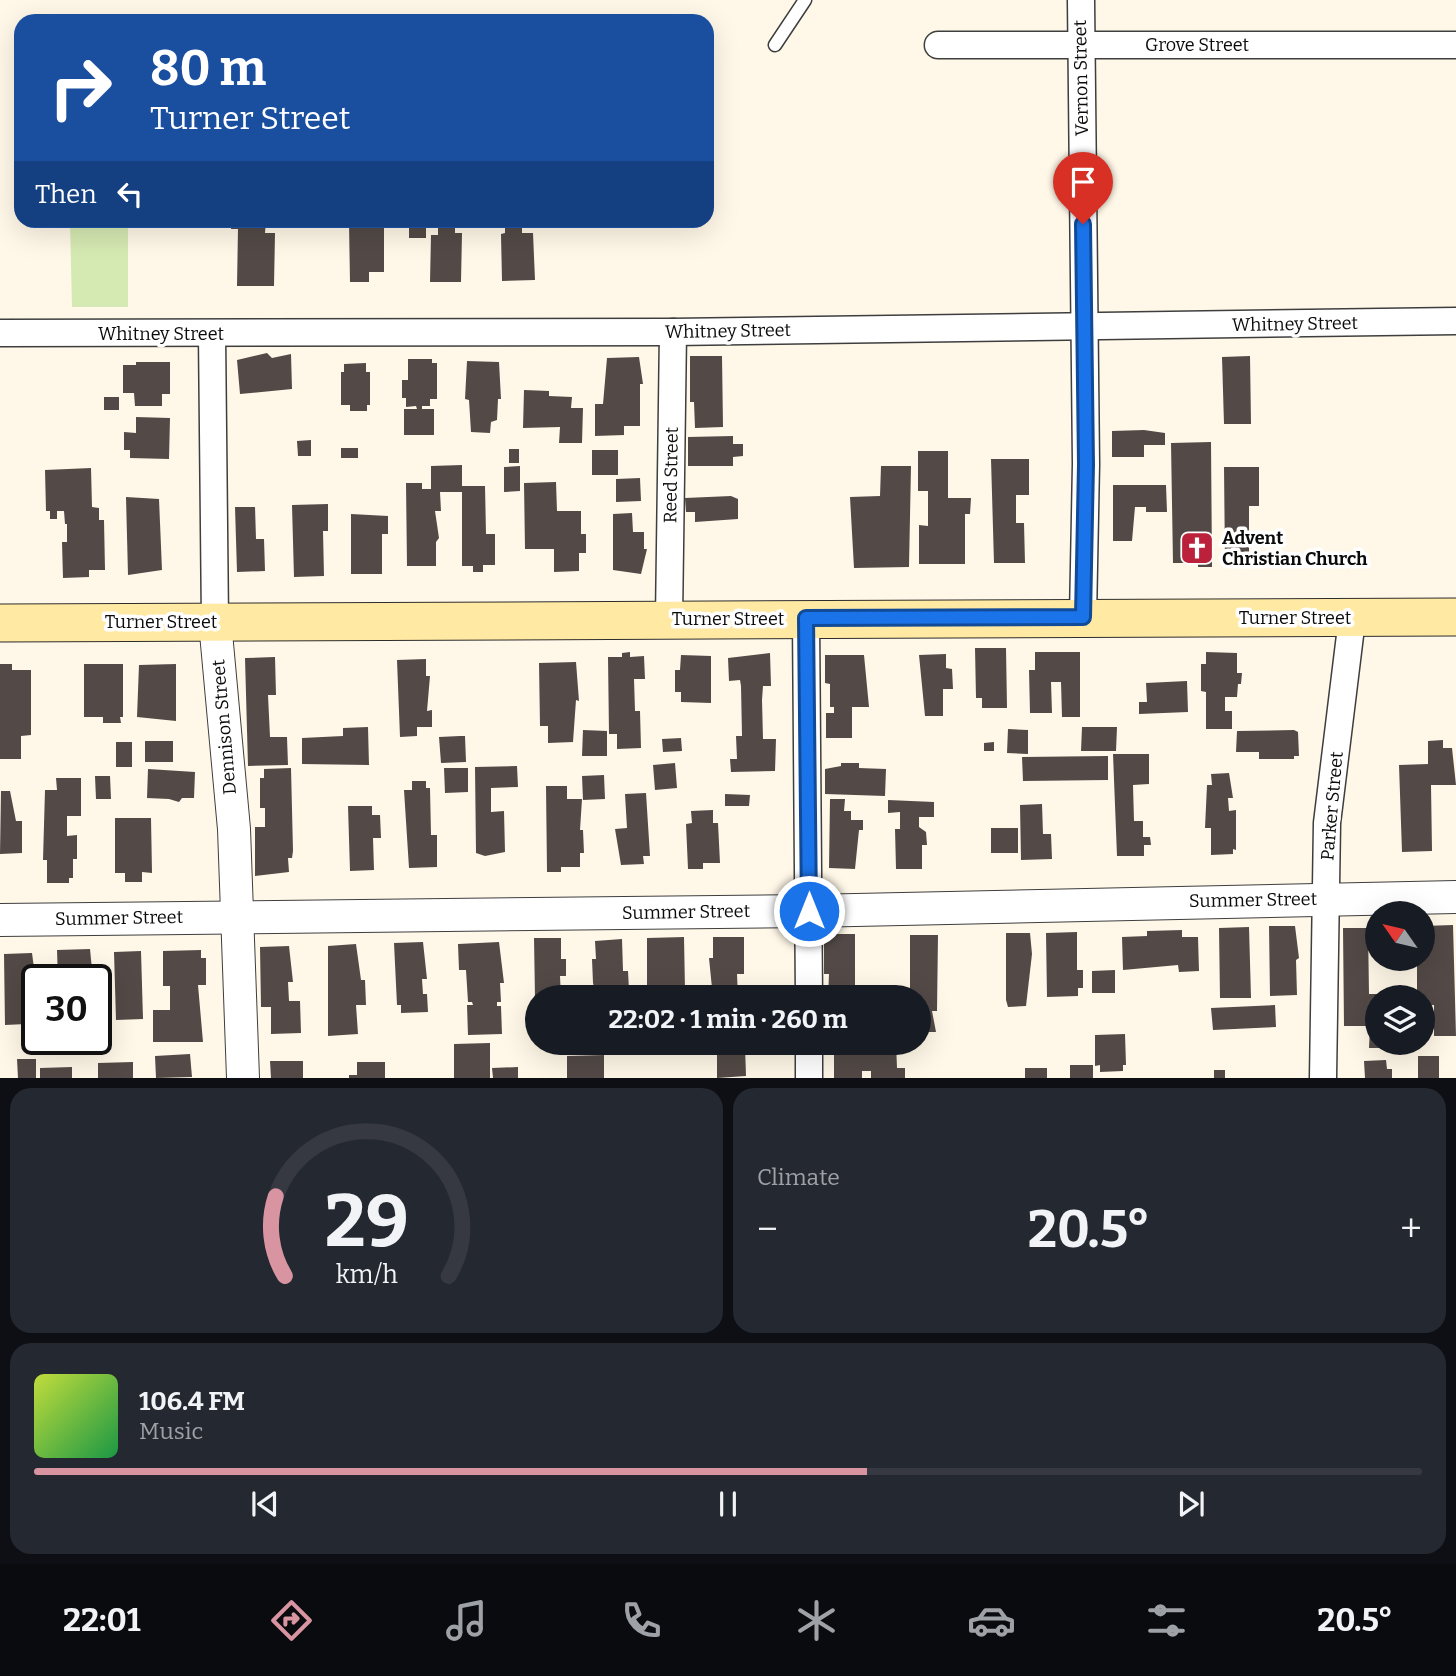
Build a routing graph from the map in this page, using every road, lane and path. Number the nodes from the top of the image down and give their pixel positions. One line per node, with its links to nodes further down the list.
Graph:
1 (805, 0): 3 (lane)
2 (1081, 0): 5 (street, Vernon Street)
3 (775, 45)
4 (938, 45): 5 (street, Grove Street)
5 (1082, 45): 6 (street, Grove Street); 8 (street, Vernon Street)
6 (1456, 45)
7 (1456, 321): 8 (street, Whitney Street)
8 (1083, 327): 9 (street, Whitney Street); 12 (street, Vernon Street)
9 (673, 332): 11 (street, Whitney Street); 15 (street, Reed Street)
10 (0, 333): 11 (street, Whitney Street)
11 (212, 334): 17 (street, Dennison Street)
12 (1083, 617): 14 (main road, Turner Street); 16 (main road, Turner Street)
13 (1456, 617): 16 (main road, Turner Street)
14 (806, 618): 15 (main road, Turner Street); 21 (street)
15 (669, 619): 17 (main road, Turner Street)
16 (1352, 619): 20 (street, Parker Street)
17 (215, 622): 18 (main road, Turner Street); 22 (street, Dennison Street)
18 (0, 623)
19 (1456, 897): 20 (street, Summer Street)
20 (1326, 898): 21 (street, Summer Street); 28 (street, Parker Street)
21 (809, 911): 22 (street, Summer Street); 24 (street)
22 (239, 916): 23 (street, Summer Street); 26 (street, Dennison Street)
23 (0, 920)
24 (809, 985)
25 (809, 1055): 27 (street)
26 (243, 1077)
27 (809, 1077)
28 (1323, 1077)

